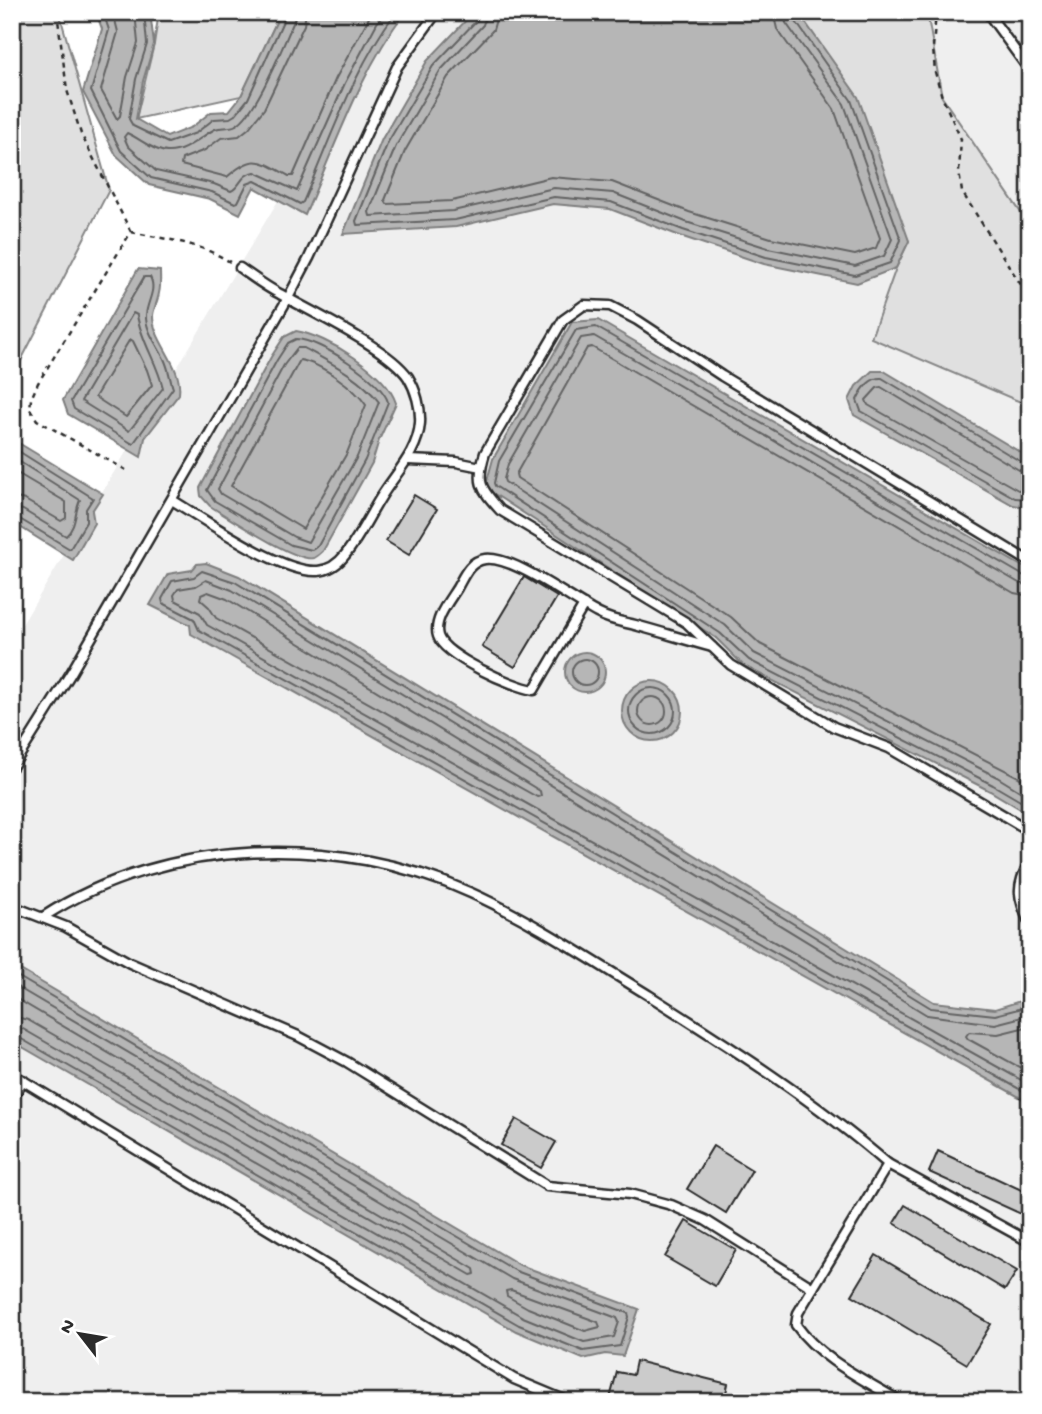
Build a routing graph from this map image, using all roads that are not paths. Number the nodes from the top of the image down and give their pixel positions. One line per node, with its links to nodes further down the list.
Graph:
1 (437, 12): 5 (lane)
2 (987, 12): 3 (lane)
3 (1030, 71)
4 (240, 268): 5 (lane)
5 (288, 299): 6 (lane); 8 (lane)
6 (408, 460): 7 (lane); 8 (lane)
7 (481, 467): 9 (lane); 11 (lane)
8 (172, 500): 12 (lane)
9 (1030, 562)
10 (584, 605): 10 (lane); 11 (lane)
11 (713, 648): 13 (lane)
12 (12, 766)
13 (1030, 831)
14 (1030, 861): 17 (lane)
15 (12, 906): 16 (lane)
16 (43, 918): 21 (lane); 23 (lane)
17 (1030, 924)
18 (12, 1074): 19 (lane)
19 (23, 1080): 20 (lane); 24 (lane)
20 (12, 1099)
21 (888, 1164): 22 (lane); 23 (lane)
22 (1030, 1242)
23 (813, 1288): 25 (lane)
24 (569, 1402)
25 (901, 1402)

